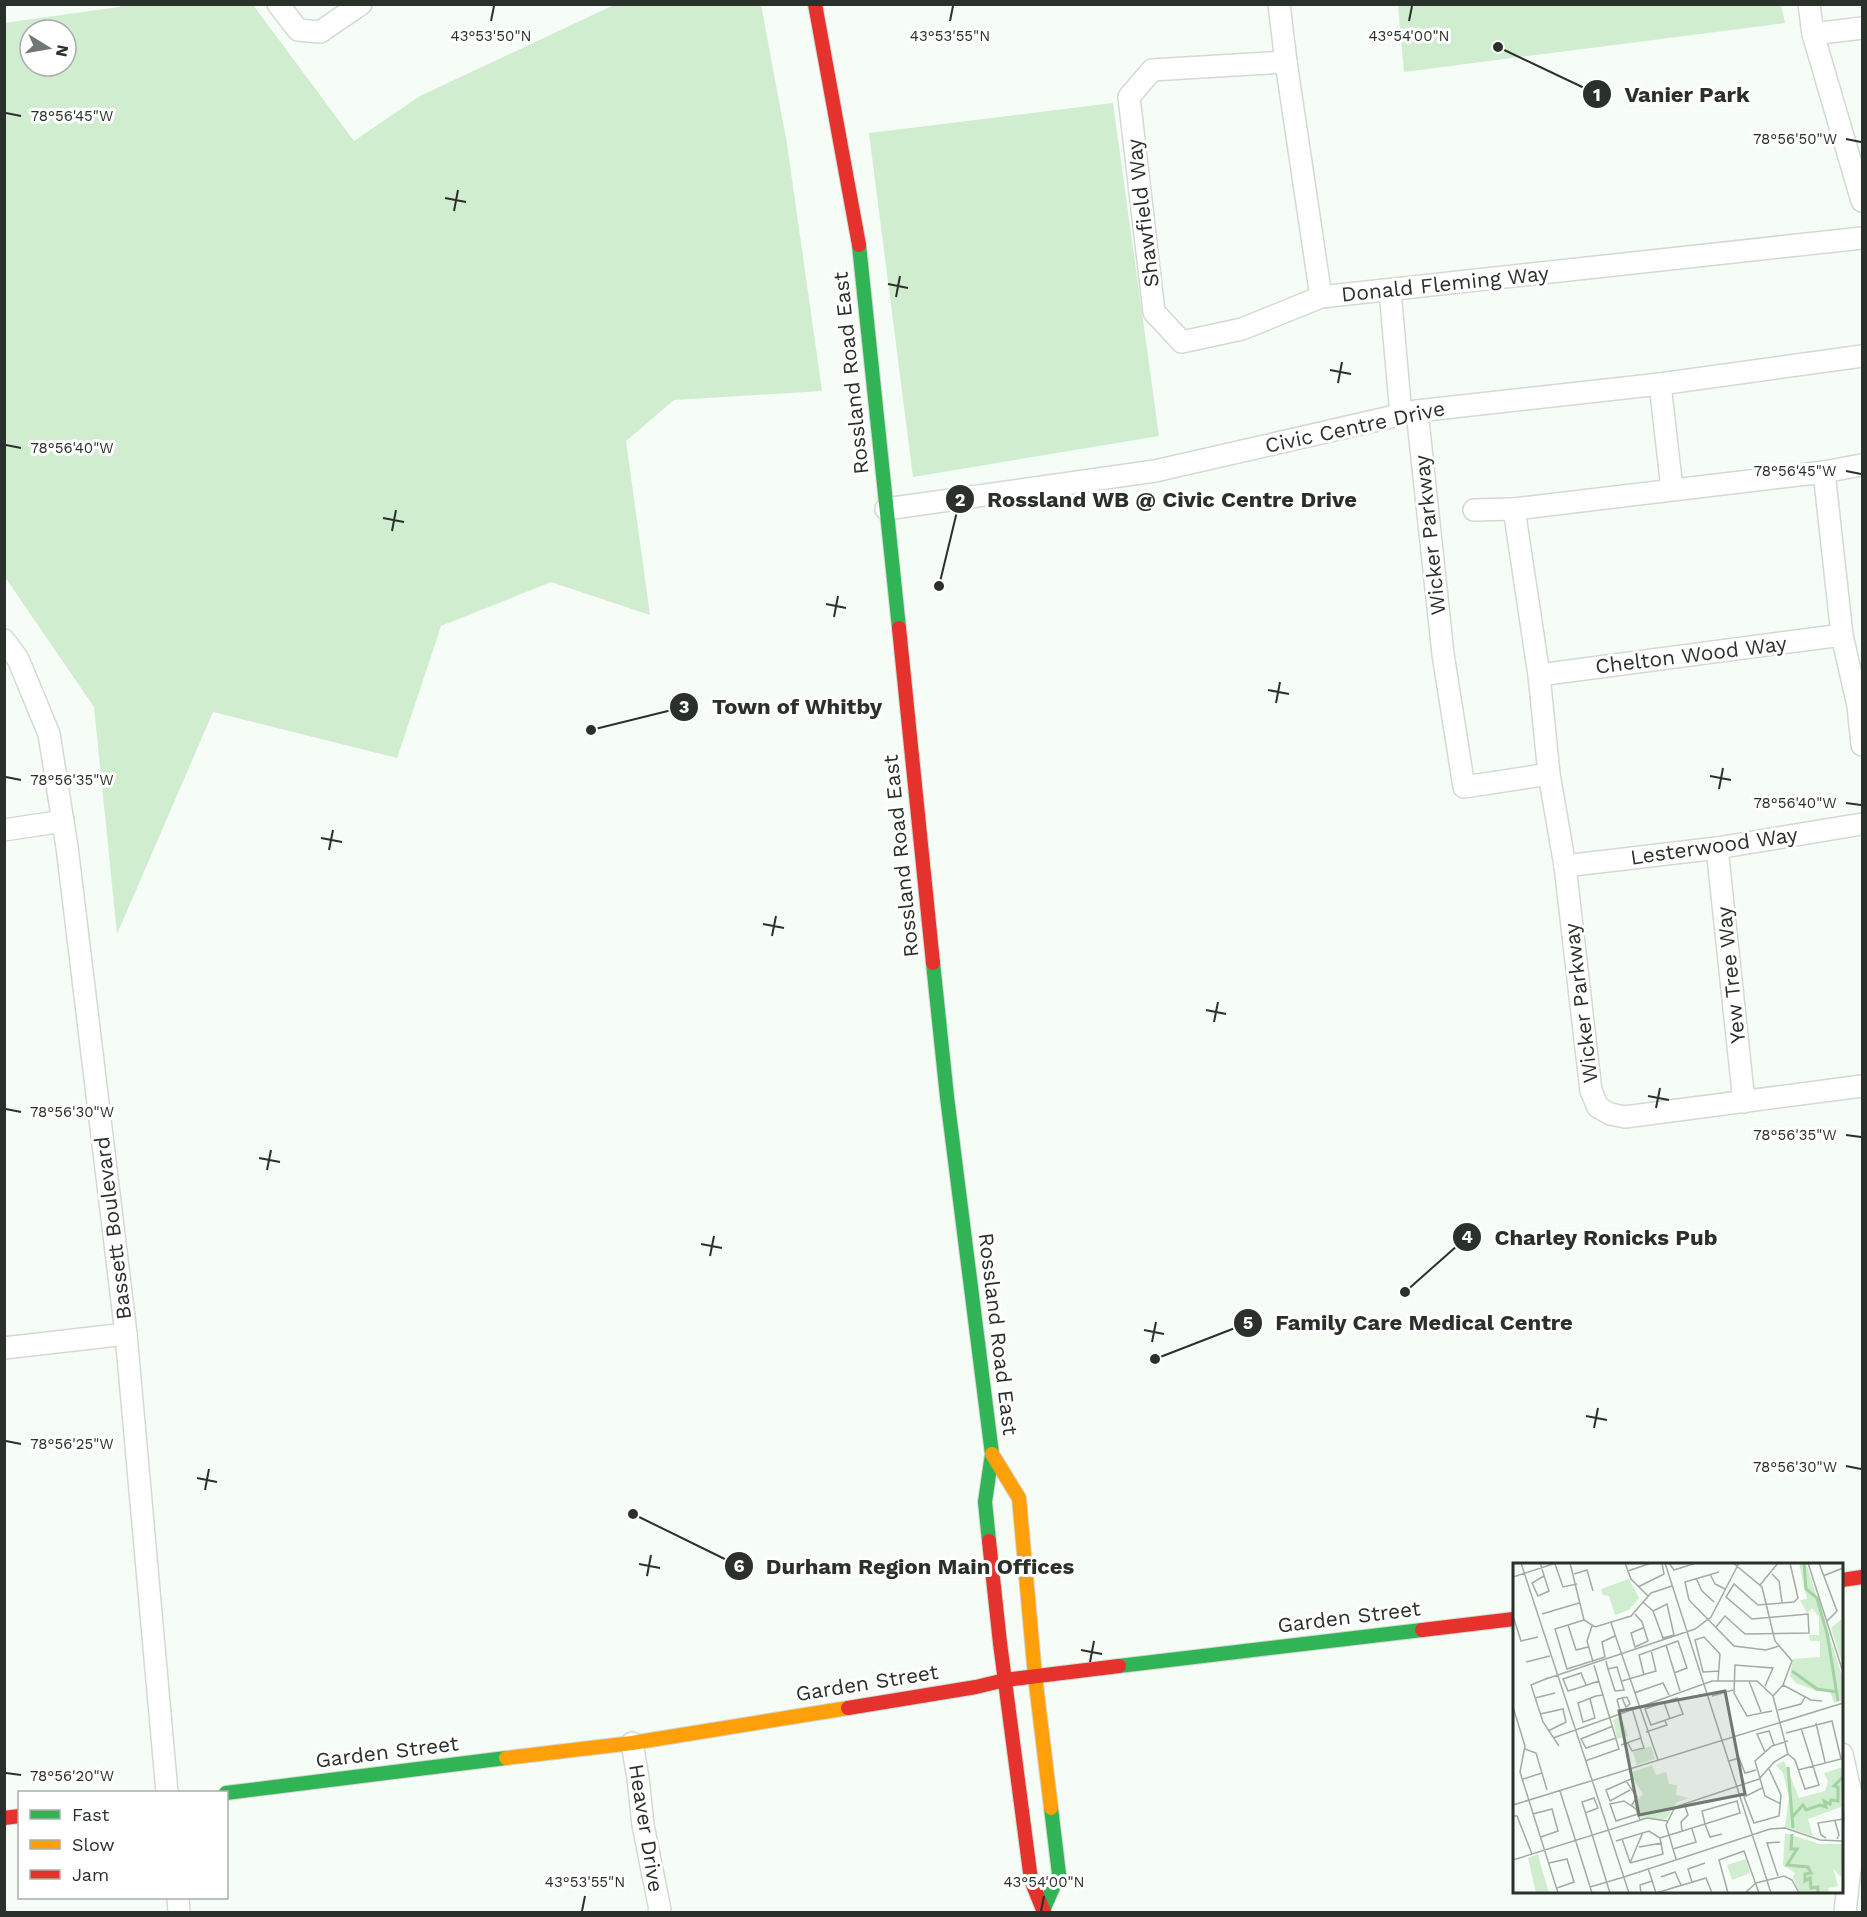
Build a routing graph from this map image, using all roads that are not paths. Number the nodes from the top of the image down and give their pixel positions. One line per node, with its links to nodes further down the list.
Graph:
1 (278, 4): 2 (street)
2 (361, 4)
3 (815, 4): 19 (main road, Rossland Road East)
4 (1279, 4): 8 (street, Donald Fleming Way)
5 (1809, 4): 7 (street)
6 (1863, 28): 7 (street)
7 (1813, 34): 9 (street)
8 (1286, 62): 12 (street, Donald Fleming Way); 12 (street, Shawfield Way)
9 (1863, 201)
10 (1863, 238): 11 (street, Donald Fleming Way)
11 (1390, 291): 12 (street, Donald Fleming Way); 15 (street)
12 (1321, 297)
13 (1863, 356): 14 (street, Civic Centre Drive)
14 (1660, 384): 15 (street, Civic Centre Drive); 18 (street)
15 (1408, 413): 19 (street, Civic Centre Drive); 26 (street, Wicker Parkway)
16 (1861, 465): 17 (street)
17 (1824, 472): 18 (street); 22 (street)
18 (1672, 489): 20 (street)
19 (886, 509): 36 (main road, Rossland Road East)
20 (1514, 509): 21 (street); 24 (street, Wicker Parkway)
21 (1474, 510)
22 (1842, 635): 24 (street, Chelton Wood Way); 25 (street)
23 (4, 640): 27 (street, Bassett Boulevard)
24 (1539, 675): 26 (street, Wicker Parkway)
25 (1862, 732)
26 (1549, 774): 31 (street, Wicker Parkway)
27 (63, 821): 29 (street); 34 (street, Bassett Boulevard)
28 (1863, 824): 30 (street, Lesterwood Way)
29 (4, 830)
30 (1717, 848): 31 (street, Lesterwood Way); 33 (street, Yew Tree Way)
31 (1565, 866): 33 (street, Wicker Parkway)
32 (1863, 1086): 33 (street, Wicker Parkway)
33 (1744, 1102)
34 (126, 1335): 35 (street); 44 (street, Bassett Boulevard)
35 (4, 1348)
36 (992, 1454): 40 (main road, Rossland Road East); 41 (main road, Rossland Road East)
37 (1863, 1577): 38 (main road)
38 (1843, 1580)
39 (1513, 1619): 40 (main road, Garden Street)
40 (1035, 1676): 41 (main road, Garden Street); 46 (main road, Rossland Road East)
41 (1005, 1680): 42 (main road, Garden Street); 46 (main road, Rossland Road East)
42 (632, 1743): 45 (main road, Garden Street); 47 (street, Heaver Drive)
43 (1843, 1758): 48 (street)
44 (167, 1791)
45 (228, 1793)
46 (1044, 1910)
47 (659, 1912)
48 (1845, 1912)

